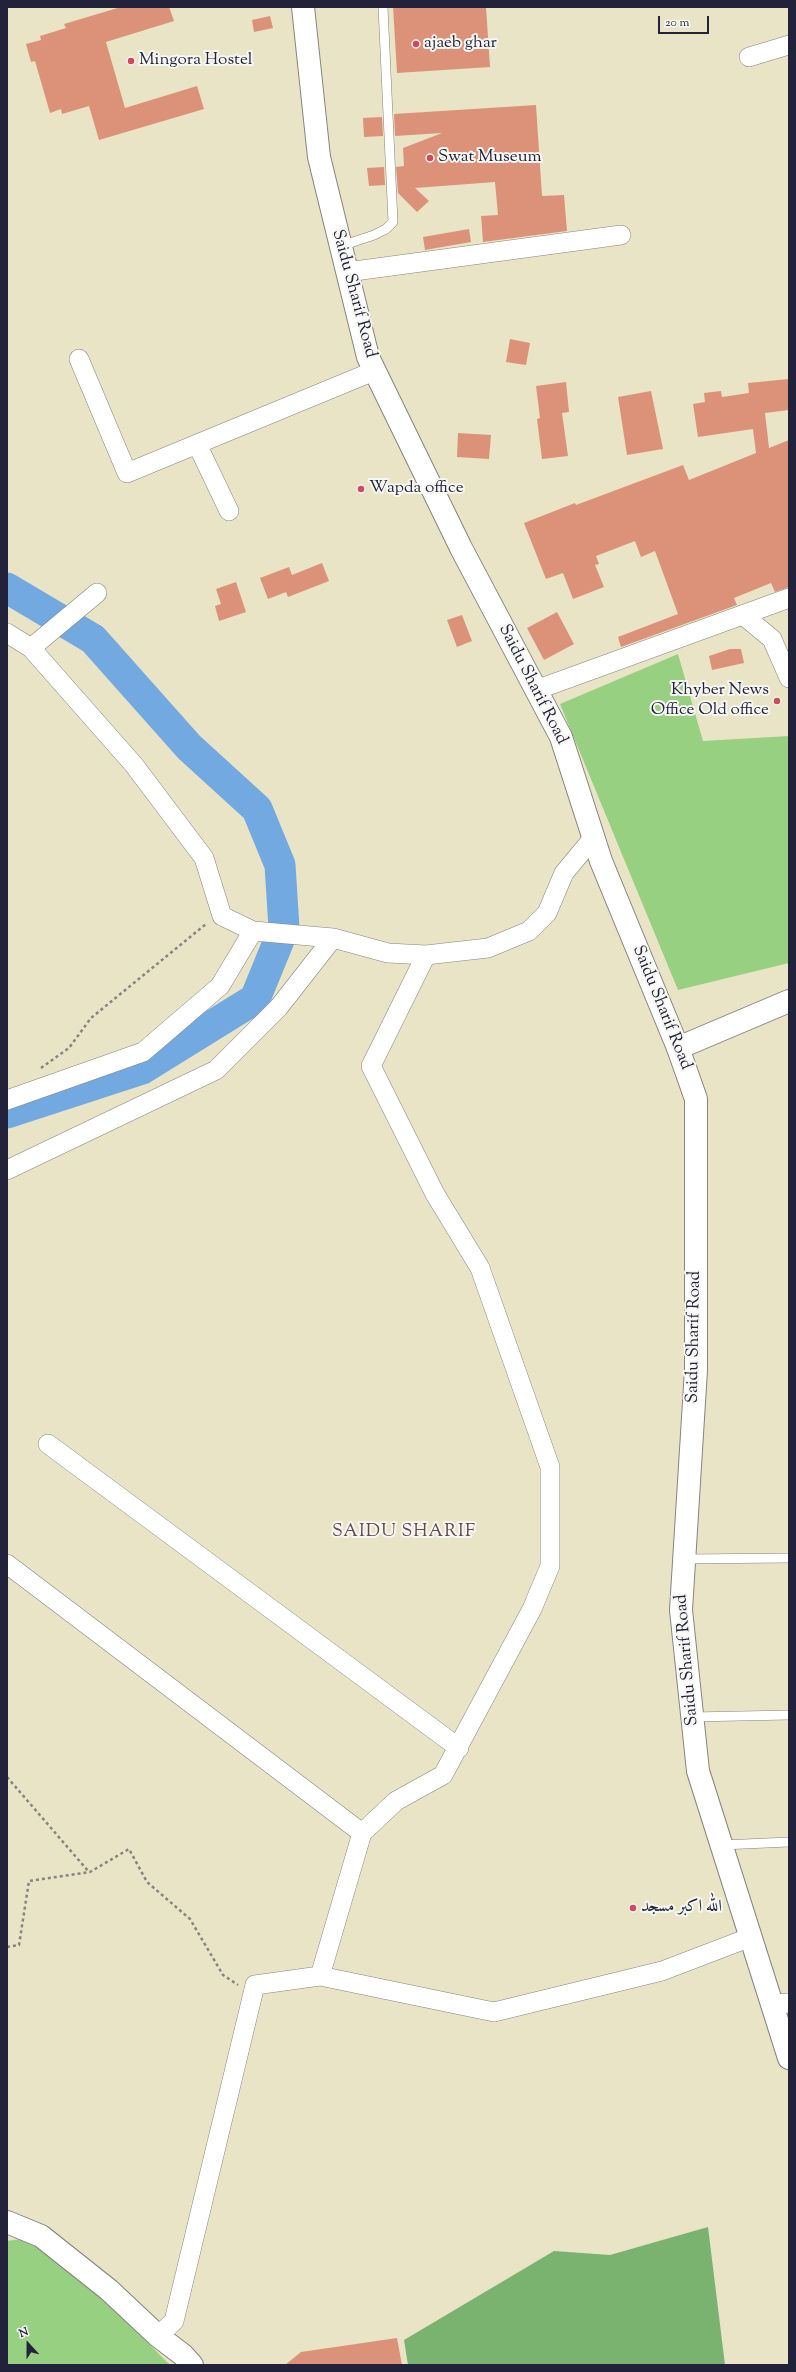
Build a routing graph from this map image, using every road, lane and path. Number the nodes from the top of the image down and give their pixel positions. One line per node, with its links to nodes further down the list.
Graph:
1 (303, 7): 6 (main road, Saidu Sharif Road)
2 (383, 7): 6 (lane)
3 (789, 45): 4 (street)
4 (749, 57)
5 (621, 235): 7 (street)
6 (341, 246): 7 (main road, Saidu Sharif Road)
7 (347, 272): 9 (main road, Saidu Sharif Road)
8 (79, 359): 10 (street)
9 (374, 371): 10 (street); 18 (main road, Saidu Sharif Road)
10 (197, 444): 11 (street)
11 (229, 511)
12 (97, 593): 16 (street)
13 (789, 598): 14 (street)
14 (743, 614): 17 (street); 18 (street)
15 (7, 633): 16 (street)
16 (32, 648): 20 (street)
17 (789, 678)
18 (536, 690): 19 (main road, Saidu Sharif Road)
19 (594, 837): 23 (street); 25 (main road, Saidu Sharif Road)
20 (222, 916): 21 (street); 26 (path)
21 (254, 931): 22 (street); 27 (street)
22 (333, 938): 23 (street); 28 (street)
23 (426, 955): 35 (street)
24 (789, 1001): 25 (main road)
25 (678, 1048): 31 (main road, Saidu Sharif Road)
26 (36, 1071)
27 (7, 1100)
28 (7, 1170)
29 (48, 1444): 35 (street)
30 (789, 1558): 31 (lane)
31 (684, 1559): 34 (main road, Saidu Sharif Road)
32 (7, 1564): 37 (street)
33 (789, 1715): 34 (lane)
34 (692, 1717): 39 (main road, Saidu Sharif Road)
35 (458, 1748): 37 (street)
36 (7, 1776): 40 (path)
37 (362, 1833): 43 (street)
38 (789, 1842): 39 (lane)
39 (722, 1845): 41 (main road, Saidu Sharif Road)
40 (90, 1872): 42 (path); 44 (path)
41 (751, 1937): 43 (street); 45 (main road, Saidu Sharif Road)
42 (7, 1948)
43 (320, 1976): 44 (street)
44 (253, 1995): 48 (street)
45 (780, 2003): 46 (main road, Saidu Sharif Road)
46 (789, 2058)
47 (9, 2222): 48 (main road)
48 (158, 2336): 49 (main road)
49 (192, 2365)

